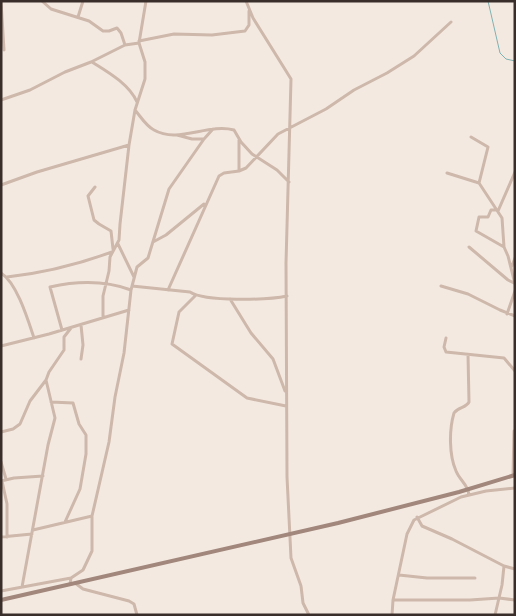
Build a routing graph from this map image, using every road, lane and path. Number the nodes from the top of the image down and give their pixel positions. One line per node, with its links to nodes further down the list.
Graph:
1 (2, 1): 11 (street)
2 (42, 1): 7 (street)
3 (83, 1): 7 (street)
4 (146, 1): 9 (street)
5 (246, 1): 6 (street)
6 (248, 9): 9 (street); 16 (street)
7 (78, 17): 10 (street)
8 (451, 22): 16 (street)
9 (139, 42): 10 (street); 14 (street)
10 (125, 46): 12 (street)
11 (4, 50)
12 (91, 62): 13 (street); 14 (street)
13 (1, 100)
14 (137, 102): 15 (street)
15 (135, 110): 18 (street); 23 (street)
16 (291, 127): 25 (street); 29 (street)
17 (213, 129): 18 (street); 20 (street); 22 (street)
18 (176, 135): 21 (street)
19 (471, 137): 31 (street)
20 (239, 138): 25 (street); 26 (street)
21 (192, 139): 22 (street); 24 (street)
22 (204, 139): 24 (street)
23 (129, 145): 32 (street); 38 (street)
24 (199, 146): 37 (street)
25 (256, 158): 26 (street); 29 (street)
26 (239, 171): 35 (street)
27 (448, 173): 31 (street)
28 (514, 174): 30 (street)
29 (289, 182): 54 (street)
30 (510, 182): 33 (street); 36 (street)
31 (479, 183): 36 (street)
32 (1, 185)
33 (515, 185)
34 (95, 187): 41 (street)
35 (206, 202): 37 (street); 51 (street)
36 (497, 210): 40 (street); 40 (street)
37 (152, 243): 46 (street)
38 (118, 244): 41 (street); 46 (street)
39 (469, 247): 48 (street)
40 (504, 247): 43 (street)
41 (113, 251): 45 (street); 47 (street)
42 (515, 258): 43 (street)
43 (511, 266): 48 (street)
44 (1, 273): 45 (street)
45 (7, 277): 63 (street)
46 (134, 278): 50 (street)
47 (106, 284): 50 (street); 59 (street); 62 (street)
48 (514, 284)
49 (441, 286): 57 (street)
50 (132, 288): 51 (street); 56 (street)
51 (168, 290): 53 (street)
52 (515, 291): 57 (street)
53 (195, 296): 55 (street); 72 (street)
54 (287, 296): 55 (street); 70 (street)
55 (230, 298): 70 (street)
56 (129, 310): 59 (street); 83 (street)
57 (507, 314): 58 (street)
58 (515, 316)
59 (103, 317): 60 (street)
60 (81, 325): 61 (street); 67 (street)
61 (71, 328): 62 (street); 69 (street)
62 (62, 330): 63 (street)
63 (34, 338): 65 (street)
64 (446, 338): 66 (street)
65 (1, 346)
66 (468, 355): 68 (street); 81 (street)
67 (81, 359)
68 (515, 371)
69 (46, 380): 71 (street); 74 (street)
70 (286, 396): 72 (street)
71 (52, 402): 77 (street); 85 (street)
72 (286, 406): 87 (street)
73 (514, 431): 76 (street)
74 (1, 432)
75 (1, 462): 78 (street)
76 (514, 475): 81 (street)
77 (43, 476): 78 (street); 86 (street)
78 (6, 480): 79 (street)
79 (1, 481): 88 (street)
80 (515, 488): 82 (street)
81 (468, 489): 82 (street); 87 (street)
82 (468, 495): 84 (street)
83 (92, 516): 85 (street); 93 (street)
84 (417, 518): 90 (street); 92 (street)
85 (65, 522): 86 (street)
86 (32, 532): 88 (street); 96 (street)
87 (290, 534): 95 (street); 103 (street)
88 (7, 536): 89 (street)
89 (1, 537)
90 (504, 566): 91 (street); 98 (street)
91 (515, 569)
92 (399, 575): 94 (street); 100 (street)
93 (71, 578): 95 (street); 96 (street)
94 (475, 578)
95 (73, 584): 99 (street); 102 (street)
96 (22, 586): 97 (street)
97 (1, 591)
98 (500, 598): 100 (street); 101 (street); 105 (street)
99 (1, 600)
100 (393, 600): 104 (street)
101 (515, 600)
102 (137, 615)
103 (309, 615)
104 (392, 615)
105 (495, 615)

